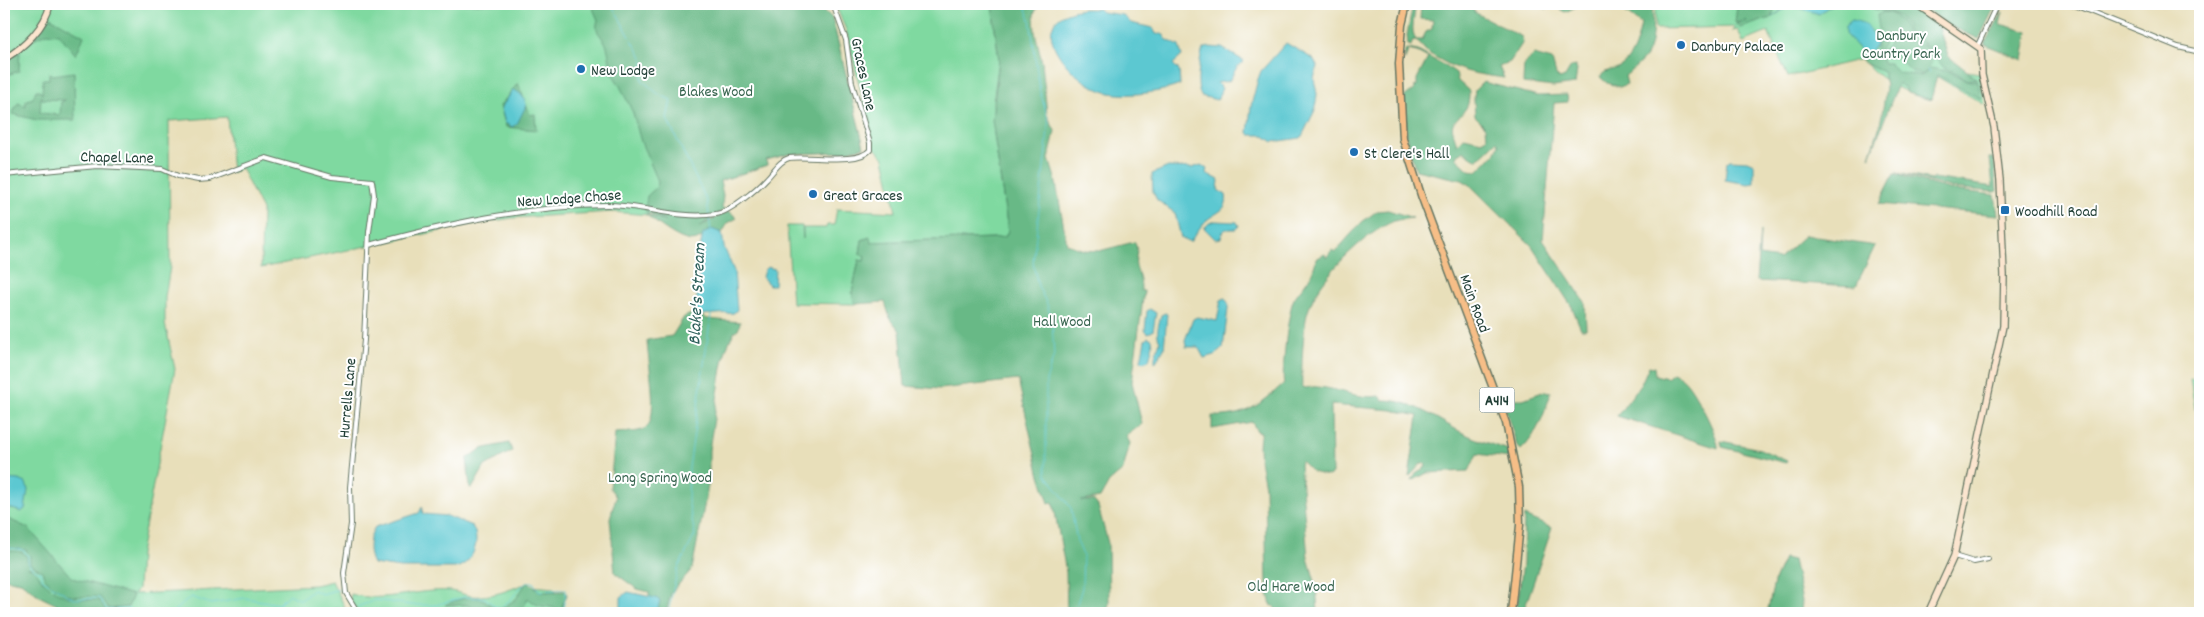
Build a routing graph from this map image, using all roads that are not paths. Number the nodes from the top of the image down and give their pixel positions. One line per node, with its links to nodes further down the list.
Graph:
1 (50, 4): 9 (street)
2 (833, 4): 10 (street, Graces Lane)
3 (1407, 4): 17 (main road, Main Road / A414)
4 (1916, 4): 7 (street)
5 (1997, 4): 7 (street)
6 (2072, 4): 8 (street)
7 (1978, 45): 14 (street)
8 (2200, 52)
9 (4, 59)
10 (870, 150): 13 (street, New Lodge Chase)
11 (4, 175): 12 (street, Chapel Lane)
12 (372, 181): 13 (street, Hurrells Lane)
13 (369, 244): 16 (street, Hurrells Lane)
14 (1954, 556): 15 (street); 18 (street)
15 (1988, 559)
16 (358, 613)
17 (1511, 613)
18 (1928, 613)

